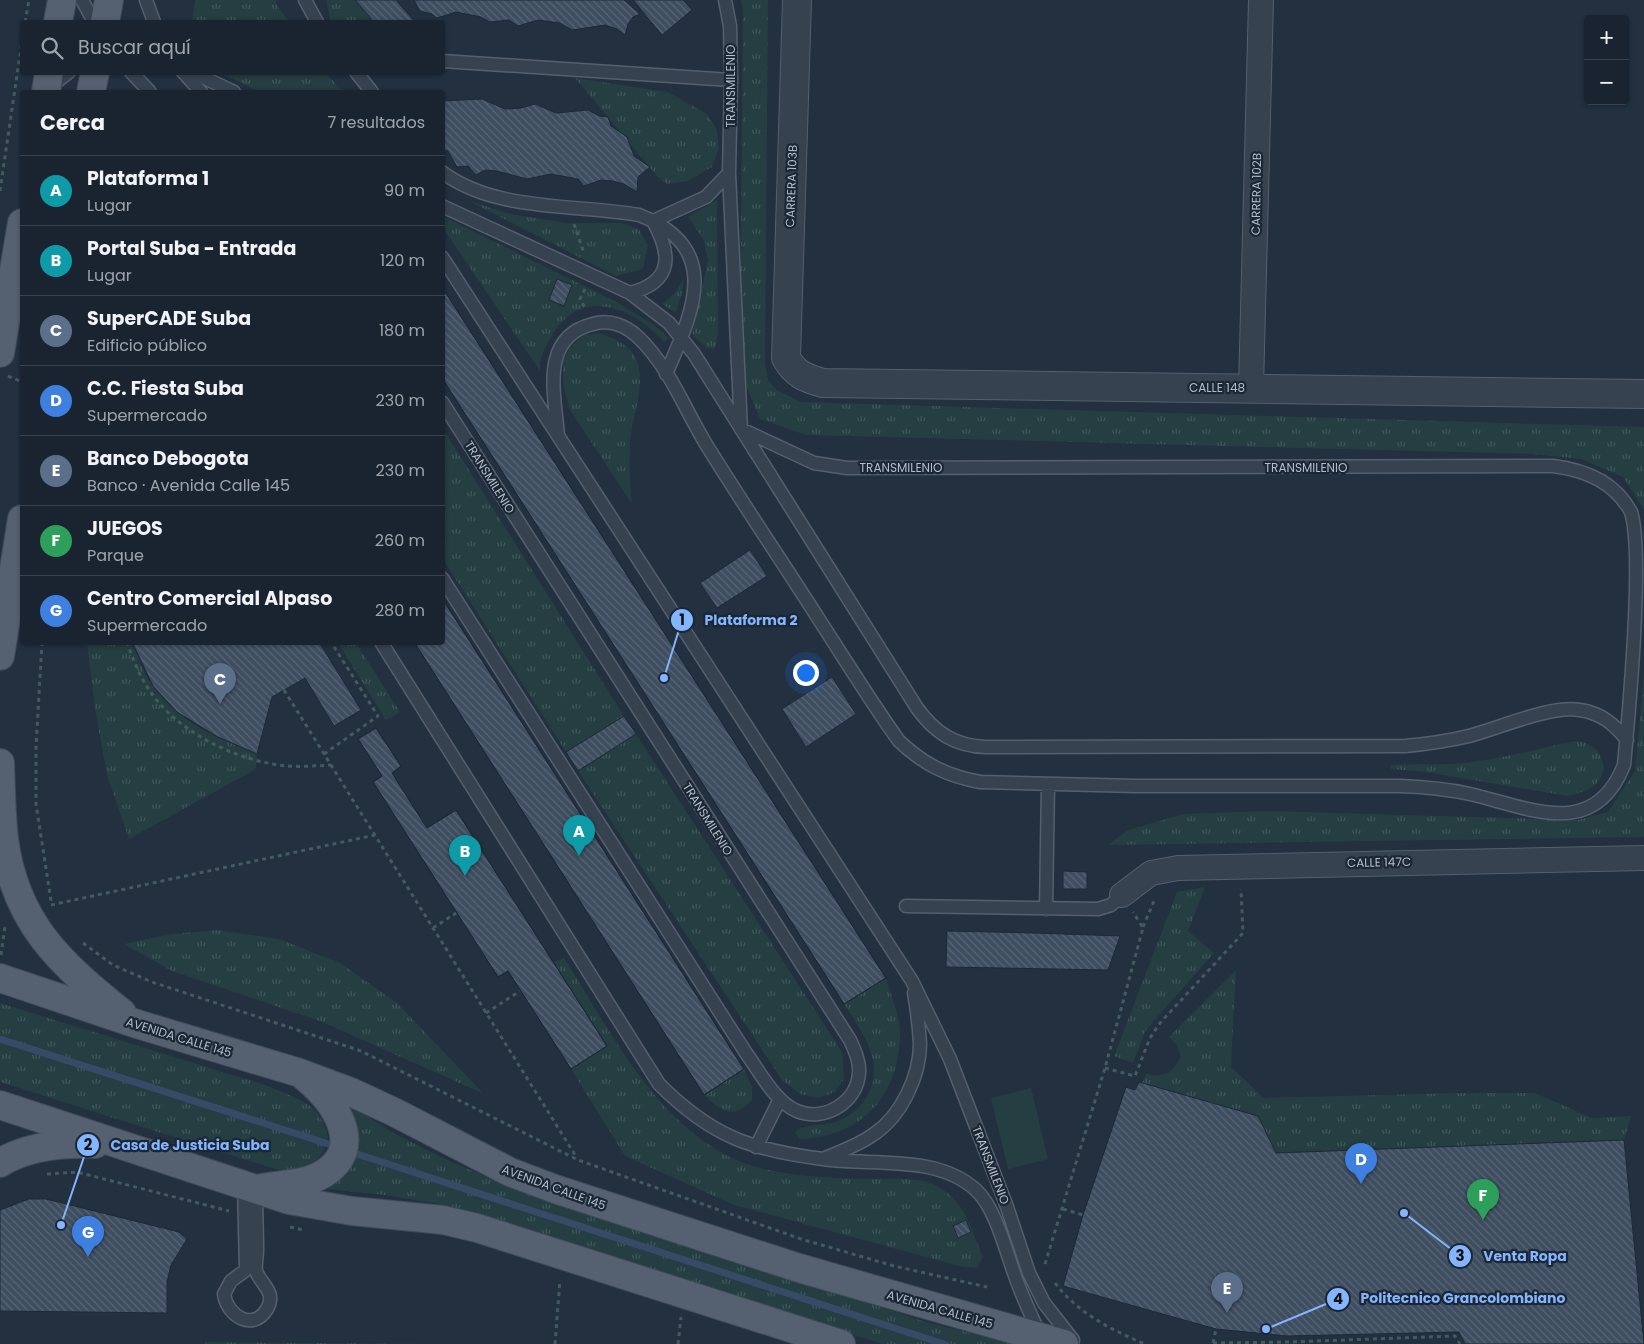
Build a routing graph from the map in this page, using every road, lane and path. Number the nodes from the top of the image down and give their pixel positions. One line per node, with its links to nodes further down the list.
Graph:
1 (29, 0): 10 (path)
2 (62, 0): 11 (main road)
3 (82, 0): 12 (lane)
4 (109, 0): 13 (main road)
5 (146, 0): 14 (lane)
6 (305, 0): 15 (lane)
7 (725, 0): 25 (lane, TRANSMILENIO)
8 (797, 0): 44 (street, CARRERA 103B)
9 (1261, 0): 48 (street, CARRERA 102B)
10 (25, 20)
11 (58, 20)
12 (93, 20)
13 (105, 20)
14 (153, 20)
15 (316, 20)
16 (20, 55): 35 (path)
17 (445, 61): 25 (lane)
18 (49, 75): 26 (main road)
19 (64, 75): 27 (lane)
20 (94, 75): 28 (main road)
21 (134, 75): 29 (lane)
22 (186, 75): 30 (lane)
23 (198, 75): 31 (lane)
24 (358, 75): 32 (lane)
25 (731, 80): 33 (lane, TRANSMILENIO)
26 (46, 90)
27 (48, 90)
28 (91, 90)
29 (148, 90)
30 (200, 90)
31 (230, 90)
32 (370, 90)
33 (729, 173): 37 (lane); 51 (lane, TRANSMILENIO)
34 (445, 174): 37 (lane)
35 (0, 191)
36 (445, 207): 41 (lane, TRANSMILENIO)
37 (653, 220): 41 (lane); 42 (lane)
38 (20, 231): 40 (main road)
39 (445, 262): 52 (lane, TRANSMILENIO)
40 (5, 292): 43 (main road)
41 (630, 293): 42 (lane, TRANSMILENIO)
42 (682, 338): 46 (lane); 51 (lane, TRANSMILENIO)
43 (0, 353)
44 (793, 370): 48 (street, CALLE 148)
45 (0, 373): 47 (path)
46 (666, 374): 52 (lane, TRANSMILENIO); 65 (lane, TRANSMILENIO)
47 (20, 381)
48 (1251, 388): 49 (street, CALLE 148)
49 (1644, 394)
50 (445, 407): 86 (lane, TRANSMILENIO)
51 (741, 429): 61 (lane, TRANSMILENIO); 61 (lane, TRANSMILENIO)
52 (558, 436): 80 (lane, TRANSMILENIO)
53 (20, 531): 59 (main road)
54 (445, 583): 86 (lane, TRANSMILENIO)
55 (42, 645): 70 (path)
56 (128, 645): 64 (path)
57 (333, 645): 62 (path)
58 (382, 645): 89 (lane, TRANSMILENIO)
59 (0, 656)
60 (284, 690): 62 (path)
61 (1627, 740): 65 (lane, TRANSMILENIO)
62 (324, 754): 64 (path)
63 (0, 763): 83 (main road)
64 (331, 765): 66 (path)
65 (1048, 784): 72 (lane)
66 (375, 835): 70 (path); 76 (path)
67 (1644, 858): 68 (street, CALLE 147C)
68 (1240, 865): 69 (street, CALLE 147C); 84 (path)
69 (1122, 895): 72 (lane); 84 (path)
70 (51, 905): 74 (path)
71 (906, 906): 72 (lane)
72 (1046, 909)
73 (456, 912): 76 (path)
74 (56, 913)
75 (5, 926): 78 (path)
76 (433, 928): 82 (path)
77 (78, 938): 91 (path)
78 (0, 962)
79 (0, 978): 83 (main road, AVENIDA CALLE 145)
80 (912, 981): 90 (lane, TRANSMILENIO); 110 (lane, TRANSMILENIO)
81 (520, 991): 82 (path)
82 (486, 1013): 91 (path)
83 (137, 1024): 85 (main road, AVENIDA CALLE 145)
84 (1105, 1068): 95 (path)
85 (300, 1073): 94 (main road); 105 (main road, AVENIDA CALLE 145)
86 (780, 1099): 89 (lane)
87 (0, 1105): 88 (main road)
88 (118, 1145): 92 (main road); 94 (main road)
89 (756, 1147): 90 (lane, TRANSMILENIO)
90 (823, 1159): 105 (lane, TRANSMILENIO)
91 (578, 1160): 102 (path)
92 (0, 1163)
93 (41, 1174): 97 (path)
94 (250, 1187): 97 (lane); 109 (main road)
95 (1063, 1209): 96 (path); 99 (path)
96 (1083, 1215)
97 (251, 1216): 97 (lane); 98 (path)
98 (306, 1230)
99 (1043, 1268)
100 (570, 1280): 107 (path)
101 (1053, 1280): 111 (path)
102 (987, 1287)
103 (682, 1312): 108 (path)
104 (1216, 1329): 106 (path)
105 (1050, 1341)
106 (1213, 1343): 112 (path)
107 (555, 1344)
108 (678, 1344)
109 (841, 1344)
110 (1076, 1344)
111 (1145, 1344)
112 (1460, 1344)

